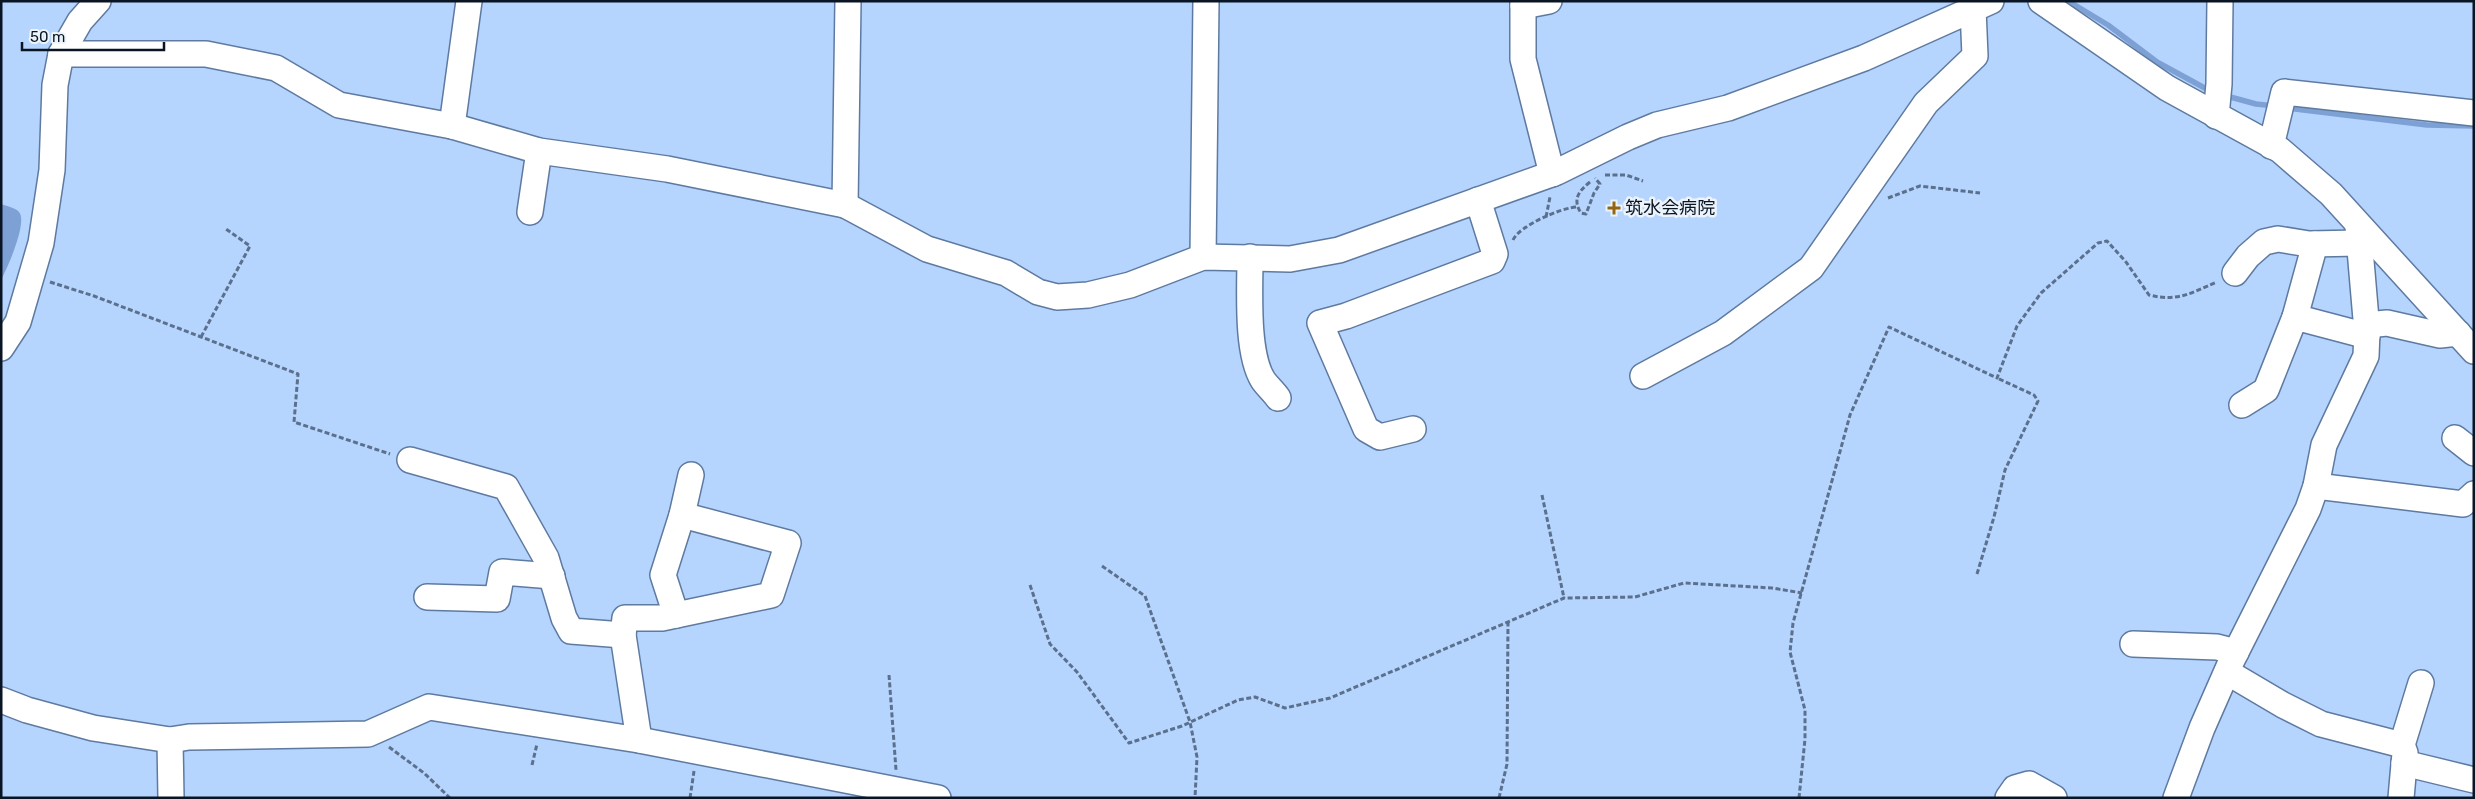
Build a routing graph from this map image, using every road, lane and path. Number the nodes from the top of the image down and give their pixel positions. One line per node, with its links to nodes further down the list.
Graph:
1 (98, 1): 10 (street)
2 (469, 1): 13 (street)
3 (848, 1): 22 (street)
4 (1206, 1): 29 (street)
5 (1549, 1): 8 (street)
6 (2041, 1): 11 (street)
7 (2220, 1): 11 (street)
8 (1523, 4): 16 (street)
9 (1982, 5): 16 (street); 21 (street)
10 (61, 54): 13 (street); 32 (street)
11 (2217, 103): 14 (street)
12 (2474, 113): 14 (street)
13 (452, 126): 15 (street)
14 (2271, 146): 26 (street)
15 (539, 151): 22 (street); 24 (street)
16 (1552, 174): 20 (street)
17 (1595, 178): 18 (path); 23 (path); 23 (path)
18 (1643, 181)
19 (1980, 193): 21 (path)
20 (1478, 200): 30 (street); 42 (street)
21 (1856, 201): 38 (street)
22 (845, 205): 29 (street)
23 (1578, 208): 28 (path)
24 (530, 212)
25 (226, 229): 35 (path)
26 (2359, 235): 27 (street); 34 (street); 36 (street)
27 (2315, 244): 31 (street); 33 (street)
28 (1510, 248)
29 (1203, 257): 30 (street)
30 (1250, 257): 40 (street)
31 (2236, 273): 39 (path)
32 (30, 276): 35 (path); 37 (street)
33 (2295, 316): 34 (street); 41 (street)
34 (2367, 331): 36 (street); 45 (street)
35 (201, 337): 43 (path)
36 (2466, 342)
37 (1, 348)
38 (1643, 376)
39 (1997, 378): 50 (path); 53 (path)
40 (1278, 398)
41 (2242, 405)
42 (1413, 429)
43 (410, 460): 51 (street)
44 (691, 475): 48 (street)
45 (2316, 486): 46 (street); 60 (street)
46 (2474, 494)
47 (1542, 496): 55 (path)
48 (682, 515): 56 (street); 56 (street)
49 (1102, 566): 64 (path)
50 (1977, 574)
51 (552, 576): 54 (street); 58 (street)
52 (1030, 585): 64 (path)
53 (1802, 593): 55 (path); 76 (path)
54 (428, 597)
55 (1564, 598): 57 (path)
56 (676, 615): 58 (street)
57 (1508, 622): 64 (path); 75 (path)
58 (623, 635): 67 (street)
59 (2133, 644): 60 (street)
60 (2231, 662): 68 (street); 79 (street)
61 (889, 675): 70 (path)
62 (2421, 683): 68 (street)
63 (1, 700): 66 (street)
64 (1190, 722): 74 (path)
65 (368, 734): 66 (street); 67 (street); 72 (path)
66 (170, 740): 71 (street)
67 (639, 740): 70 (street)
68 (2403, 754): 69 (street); 80 (street)
69 (2474, 780)
70 (898, 791): 73 (street)
71 (171, 798)
72 (450, 798)
73 (938, 798)
74 (1195, 798)
75 (1499, 798)
76 (1799, 798)
77 (2008, 798): 78 (street)
78 (2054, 798)
79 (2176, 798)
80 (2401, 798)

